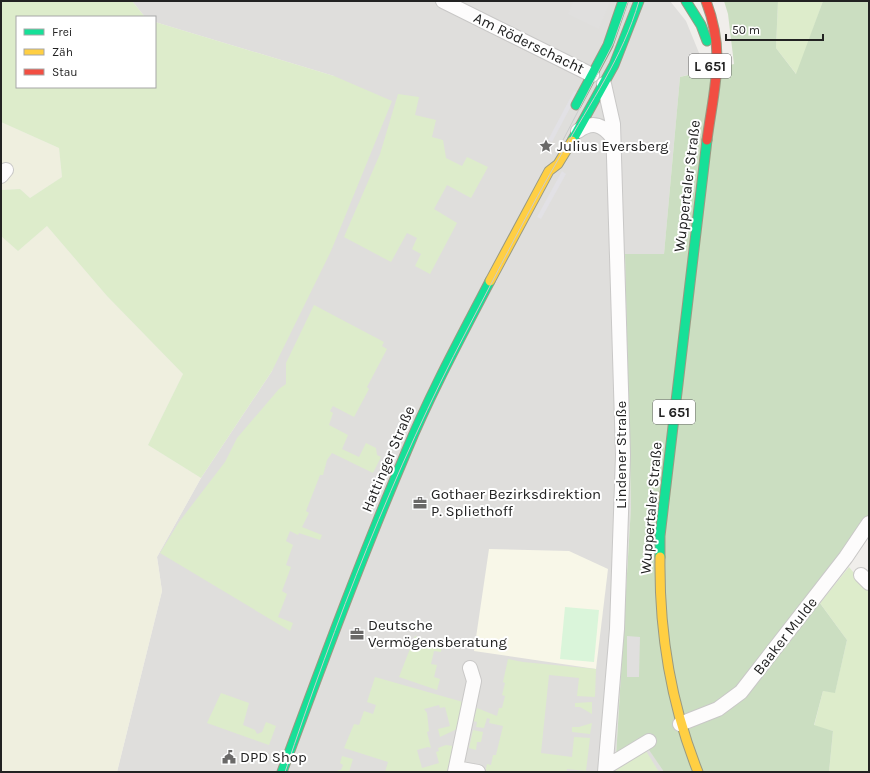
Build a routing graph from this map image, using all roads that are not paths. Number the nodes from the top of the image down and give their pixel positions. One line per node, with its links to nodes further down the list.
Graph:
1 (443, 1): 6 (street, Am Röderschacht)
2 (624, 1): 6 (street)
3 (639, 1): 7 (street, Hattinger Straße)
4 (686, 1): 8 (street, Wuppertaler Straße / L 651)
5 (706, 1): 8 (street, Wuppertaler Straße / L 651)
6 (592, 75): 7 (street); 9 (street)
7 (604, 84): 10 (street, Hattinger Straße); 11 (street, Lindener Straße)
8 (712, 100): 16 (street, Wuppertaler Straße / L 651)
9 (571, 115)
10 (577, 131): 11 (street); 13 (street, Hattinger Straße)
11 (612, 137): 18 (street, Lindener Straße)
12 (549, 158): 13 (street, Hattinger Straße)
13 (549, 171): 20 (street, Hattinger Straße)
14 (869, 523): 16 (street, Baaker Mulde)
15 (470, 668): 19 (street)
16 (680, 724): 22 (street, Wuppertaler Straße / L 651)
17 (649, 741): 18 (street)
18 (606, 769)
19 (456, 770): 21 (street)
20 (282, 772)
21 (478, 772)
22 (698, 772)

